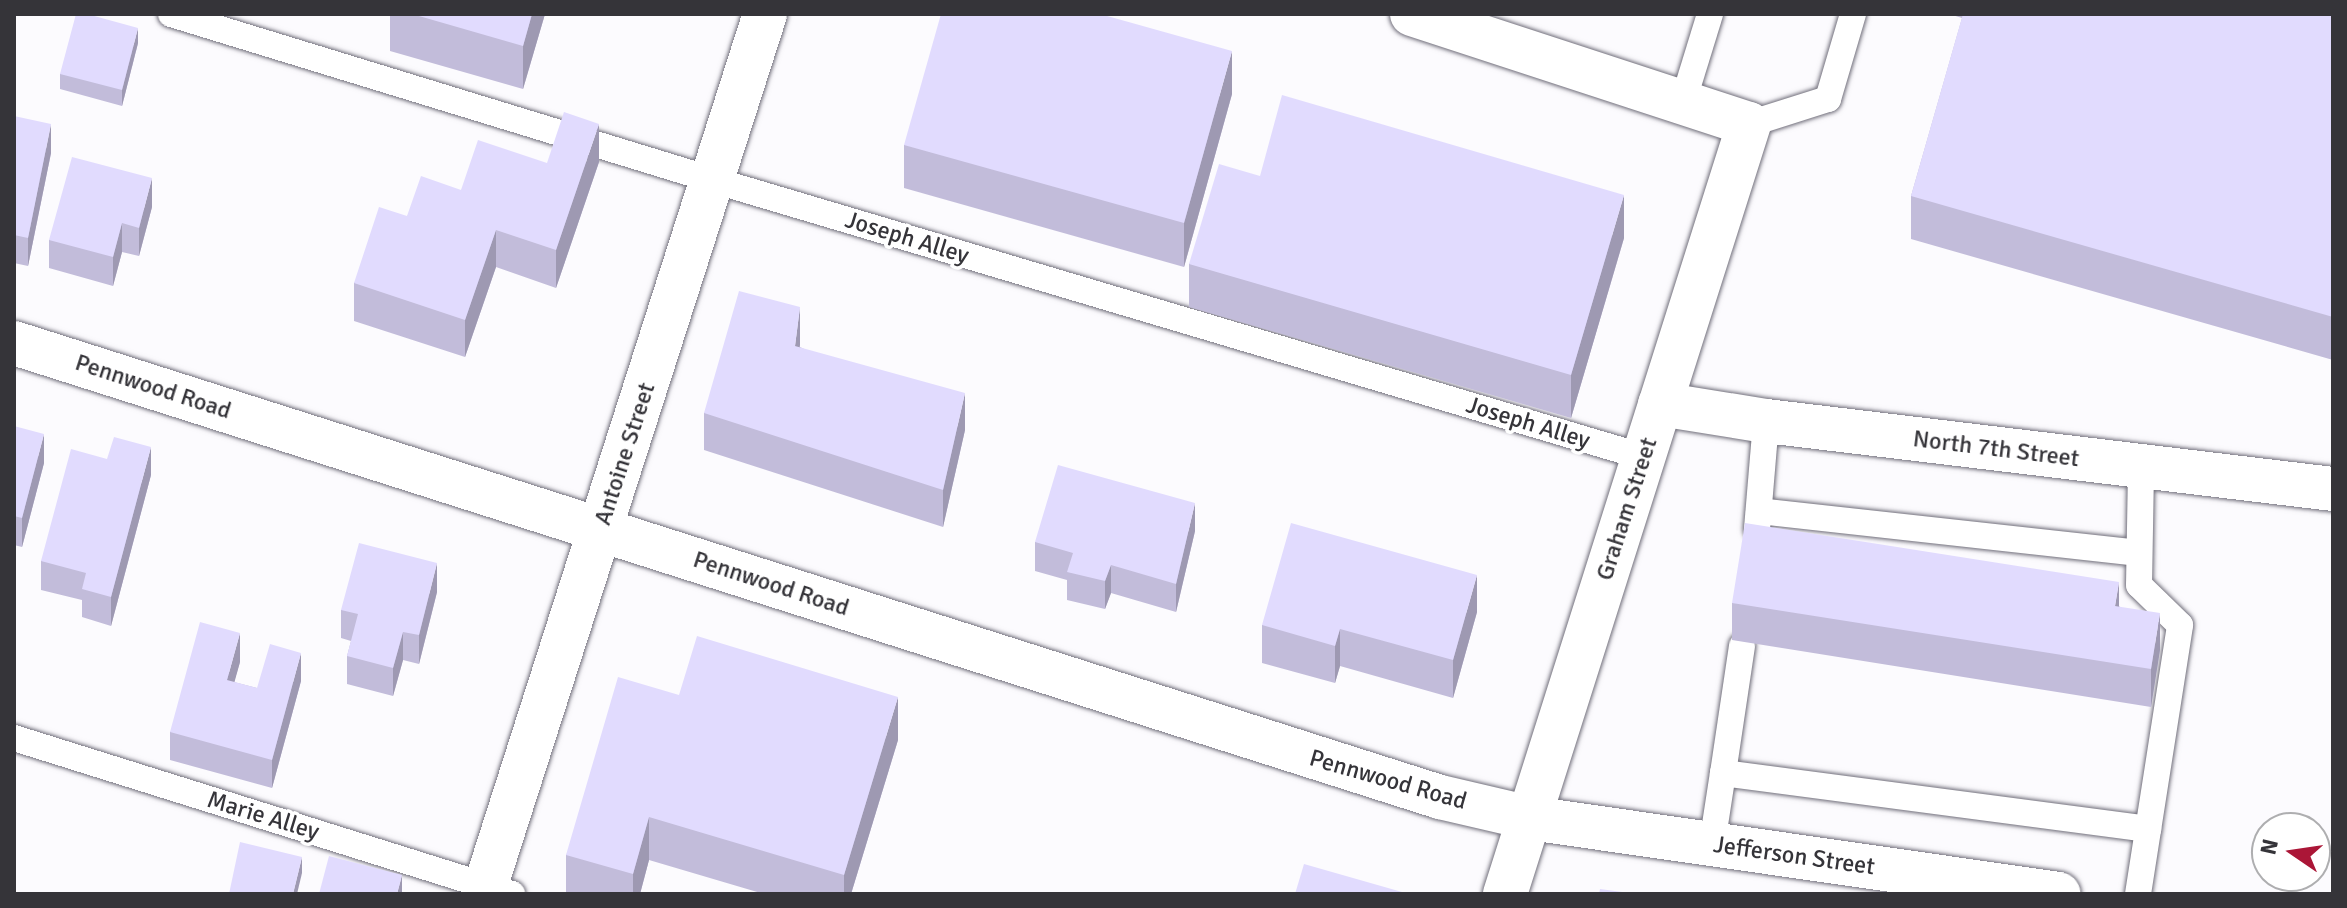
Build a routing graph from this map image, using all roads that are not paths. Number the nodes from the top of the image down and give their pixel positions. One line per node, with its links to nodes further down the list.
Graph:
1 (171, 14): 8 (lane, Joseph Alley)
2 (765, 14): 8 (street, Antoine Street)
3 (1412, 14): 6 (street)
4 (1710, 14): 6 (lane)
5 (1853, 14): 7 (lane)
6 (1683, 102): 7 (street)
7 (1749, 124): 10 (street, Graham Street)
8 (713, 180): 12 (lane, Joseph Alley); 16 (street, Antoine Street)
9 (14, 343): 16 (street, Pennwood Road)
10 (1660, 404): 11 (street, North 7th Street); 12 (street, Graham Street)
11 (1766, 421): 13 (street, North 7th Street); 15 (lane)
12 (1644, 457): 22 (street, Graham Street)
13 (2141, 466): 14 (street, North 7th Street); 18 (lane)
14 (2333, 489)
15 (1759, 511): 17 (lane); 18 (lane)
16 (600, 530): 22 (street, Pennwood Road); 25 (street, Antoine Street)
17 (1755, 548)
18 (2138, 553): 23 (lane)
19 (1742, 646): 21 (lane)
20 (14, 738): 25 (lane, Marie Alley)
21 (1723, 773): 23 (lane); 24 (lane)
22 (1530, 818): 24 (street, Jefferson Street); 26 (street, Graham Street)
23 (2148, 829): 28 (lane)
24 (1712, 844): 27 (street, Jefferson Street)
25 (494, 891)
26 (1505, 894)
27 (2059, 894)
28 (2138, 894)

